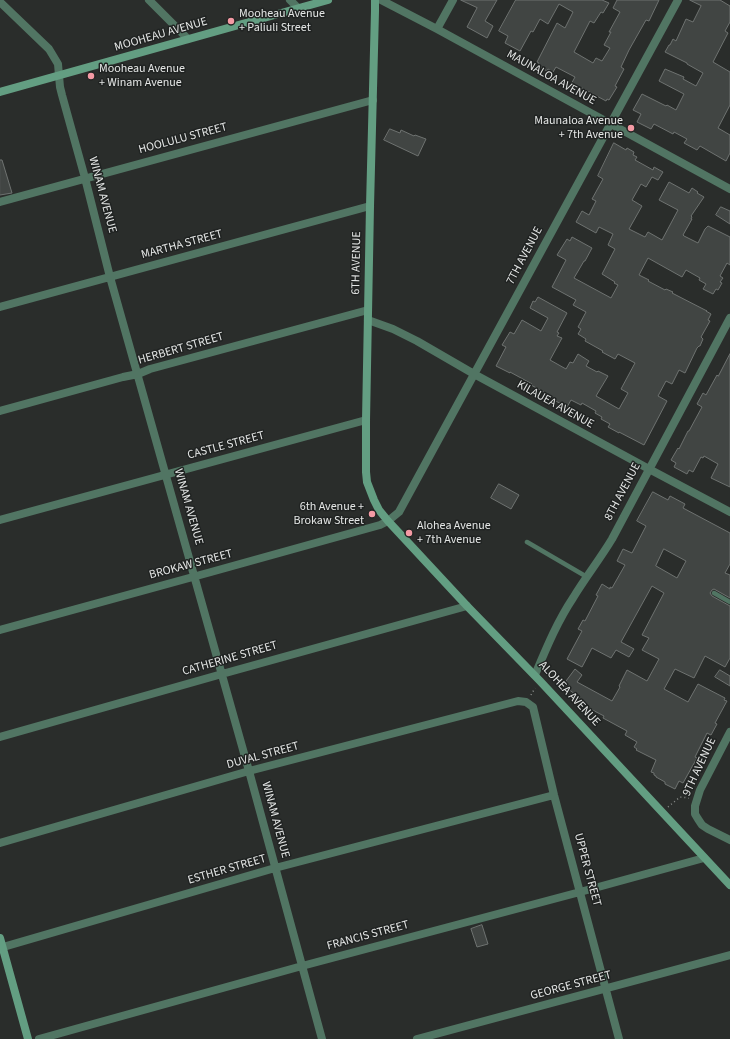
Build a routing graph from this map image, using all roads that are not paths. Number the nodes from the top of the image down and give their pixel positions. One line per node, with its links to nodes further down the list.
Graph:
1 (149, 0): 11 (street)
2 (290, 0): 9 (street)
3 (328, 0): 9 (street, MOOHEAU AVENUE)
4 (374, 0): 14 (street, 6TH AVENUE)
5 (381, 0): 10 (street, MAUNALOA AVENUE)
6 (453, 0): 10 (street)
7 (678, 0): 15 (street, 7TH AVENUE)
8 (0, 2): 12 (street, WINAM AVENUE)
9 (298, 8): 11 (street, MOOHEAU AVENUE)
10 (438, 29): 15 (street, MAUNALOA AVENUE)
11 (188, 39): 12 (street, MOOHEAU AVENUE)
12 (60, 76): 13 (street, MOOHEAU AVENUE); 16 (street, WINAM AVENUE)
13 (0, 92)
14 (373, 100): 16 (street, HOOLULU STREET); 19 (street, 6TH AVENUE)
15 (610, 124): 17 (street, MAUNALOA AVENUE); 26 (street, 7TH AVENUE)
16 (86, 178): 18 (street, HOOLULU STREET); 20 (street, WINAM AVENUE)
17 (730, 189)
18 (0, 202)
19 (370, 206): 20 (street, MARTHA STREET); 22 (street, 6TH AVENUE)
20 (110, 277): 21 (street, MARTHA STREET); 25 (street, WINAM AVENUE)
21 (0, 307)
22 (368, 310): 24 (street, 6TH AVENUE); 25 (street, HERBERT STREET)
23 (730, 318): 29 (street, 8TH AVENUE)
24 (368, 320): 26 (street, KILAUEA AVENUE); 28 (street, 6TH AVENUE)
25 (138, 374): 27 (street, HERBERT STREET); 30 (street, WINAM AVENUE)
26 (474, 374): 29 (street, KILAUEA AVENUE); 33 (street, 7TH AVENUE)
27 (0, 411)
28 (366, 420): 30 (street, CASTLE STREET); 33 (street, 6TH AVENUE)
29 (649, 469): 31 (street, KILAUEA AVENUE); 36 (street, 8TH AVENUE)
30 (166, 475): 32 (street, CASTLE STREET); 35 (street, WINAM AVENUE)
31 (730, 512)
32 (0, 520)
33 (388, 521): 35 (street, BROKAW STREET); 39 (street, ALOHEA AVENUE)
34 (527, 542): 36 (lane)
35 (195, 576): 40 (street, BROKAW STREET); 41 (street, WINAM AVENUE)
36 (587, 577): 42 (street, 8TH AVENUE)
37 (714, 593): 38 (lane)
38 (730, 602)
39 (467, 606): 41 (street, CATHERINE STREET); 42 (street, ALOHEA AVENUE)
40 (0, 630)
41 (222, 674): 45 (street, CATHERINE STREET); 46 (street, WINAM AVENUE)
42 (537, 678): 50 (street, ALOHEA AVENUE)
43 (530, 704): 46 (street, DUVAL STREET); 47 (street, UPPER STREET)
44 (730, 732): 48 (street, 9TH AVENUE)
45 (0, 737)
46 (249, 771): 49 (street, DUVAL STREET); 51 (street, WINAM AVENUE)
47 (554, 795): 51 (street, ESTHER STREET); 53 (street, UPPER STREET)
48 (730, 840)
49 (0, 843)
50 (704, 858): 52 (street, ALOHEA AVENUE); 53 (street, FRANCIS STREET)
51 (275, 868): 55 (street, ESTHER STREET); 57 (street, WINAM AVENUE)
52 (730, 885)
53 (580, 892): 57 (street, FRANCIS STREET); 58 (street, UPPER STREET)
54 (0, 938): 55 (street)
55 (1, 948): 59 (street)
56 (730, 955): 58 (street, GEORGE STREET)
57 (302, 966): 60 (street, FRANCIS STREET); 61 (street, WINAM AVENUE)
58 (606, 989): 62 (street, GEORGE STREET); 63 (street, UPPER STREET)
59 (28, 1039)
60 (40, 1039)
61 (322, 1039)
62 (417, 1039)
63 (620, 1039)

